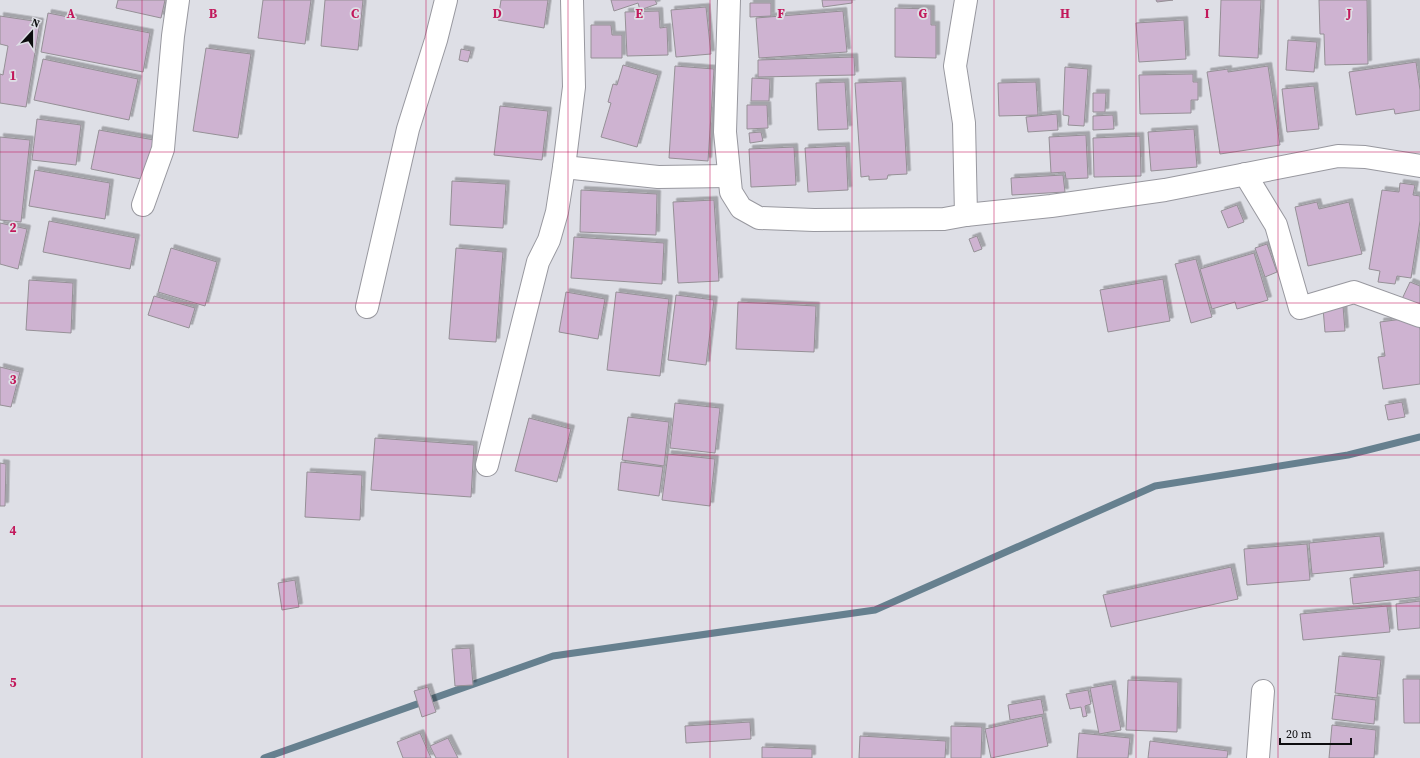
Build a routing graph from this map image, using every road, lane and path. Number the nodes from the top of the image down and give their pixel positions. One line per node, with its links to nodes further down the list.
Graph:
1 (178, 0): 10 (street)
2 (446, 0): 12 (street)
3 (572, 0): 7 (street)
4 (729, 0): 9 (street)
5 (966, 0): 11 (street)
6 (1420, 166): 8 (street)
7 (564, 167): 9 (street); 14 (street)
8 (1245, 174): 11 (street); 13 (street)
9 (729, 176): 11 (street)
10 (143, 205)
11 (966, 215)
12 (367, 307)
13 (1420, 316)
14 (487, 466)
15 (1263, 691): 16 (street)
16 (1258, 758)

